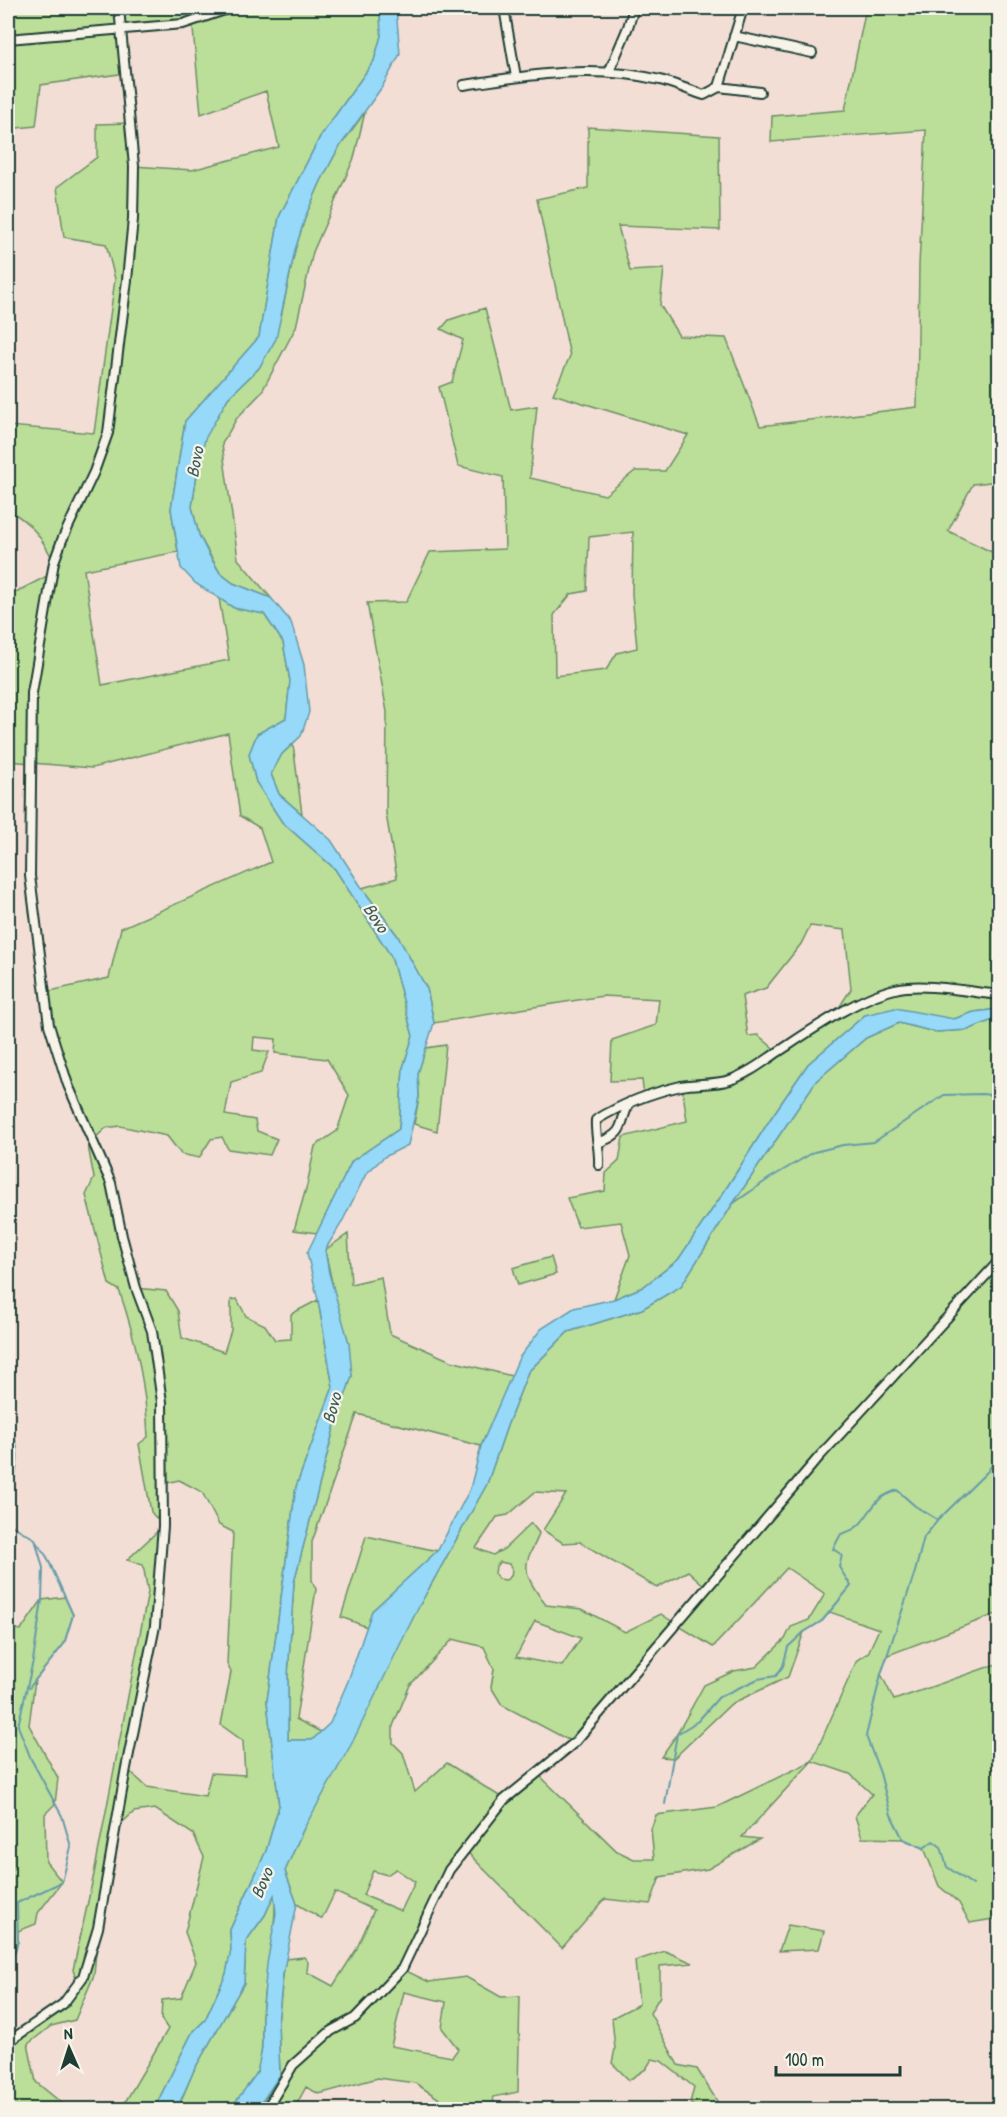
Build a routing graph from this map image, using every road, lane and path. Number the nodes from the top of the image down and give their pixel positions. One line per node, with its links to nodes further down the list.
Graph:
1 (119, 8): 6 (street)
2 (231, 8): 6 (street)
3 (504, 8): 11 (street)
4 (634, 8): 10 (street)
5 (743, 8): 7 (street)
6 (121, 29): 8 (street); 20 (street)
7 (734, 36): 9 (street); 13 (street)
8 (8, 39)
9 (812, 53)
10 (609, 72): 11 (street); 13 (street)
11 (516, 77): 12 (street)
12 (464, 85)
13 (718, 87): 14 (street)
14 (760, 92)
15 (999, 994): 16 (street)
16 (630, 1102): 17 (street); 17 (street)
17 (598, 1143): 18 (street)
18 (599, 1165)
19 (999, 1260): 21 (street)
20 (8, 2042)
21 (266, 2109)

